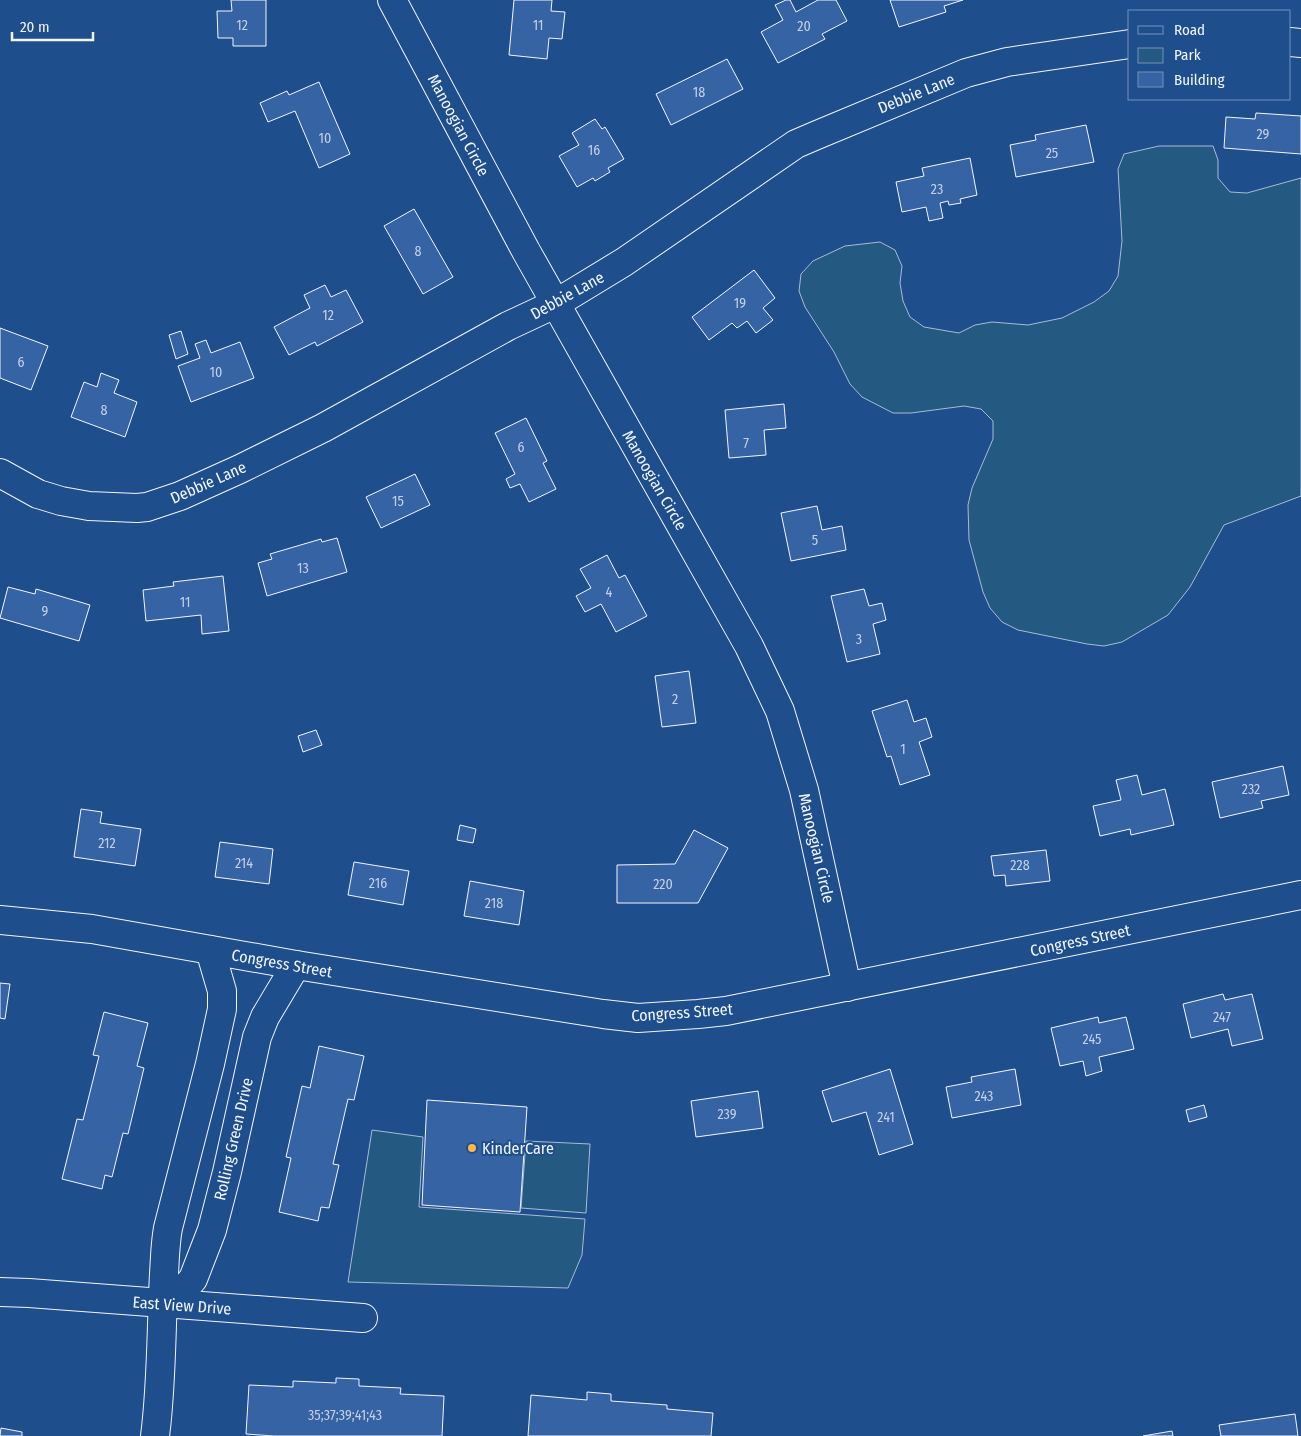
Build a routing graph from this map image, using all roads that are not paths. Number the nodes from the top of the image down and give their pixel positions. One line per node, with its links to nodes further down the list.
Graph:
1 (392, 0): 3 (street, Manoogian Circle)
2 (1128, 44): 3 (street, Debbie Lane)
3 (555, 304): 4 (street, Debbie Lane); 9 (street, Manoogian Circle)
4 (0, 473)
5 (1301, 895): 9 (street, Congress Street)
6 (0, 920): 7 (street, Congress Street)
7 (210, 950): 8 (street, Congress Street); 11 (street)
8 (296, 965): 9 (street, Congress Street); 11 (street, Rolling Green Drive)
9 (848, 987)
10 (0, 1292): 11 (street, East View Drive)
11 (162, 1303): 12 (street, East View Drive); 13 (street)
12 (363, 1318)
13 (155, 1436)

